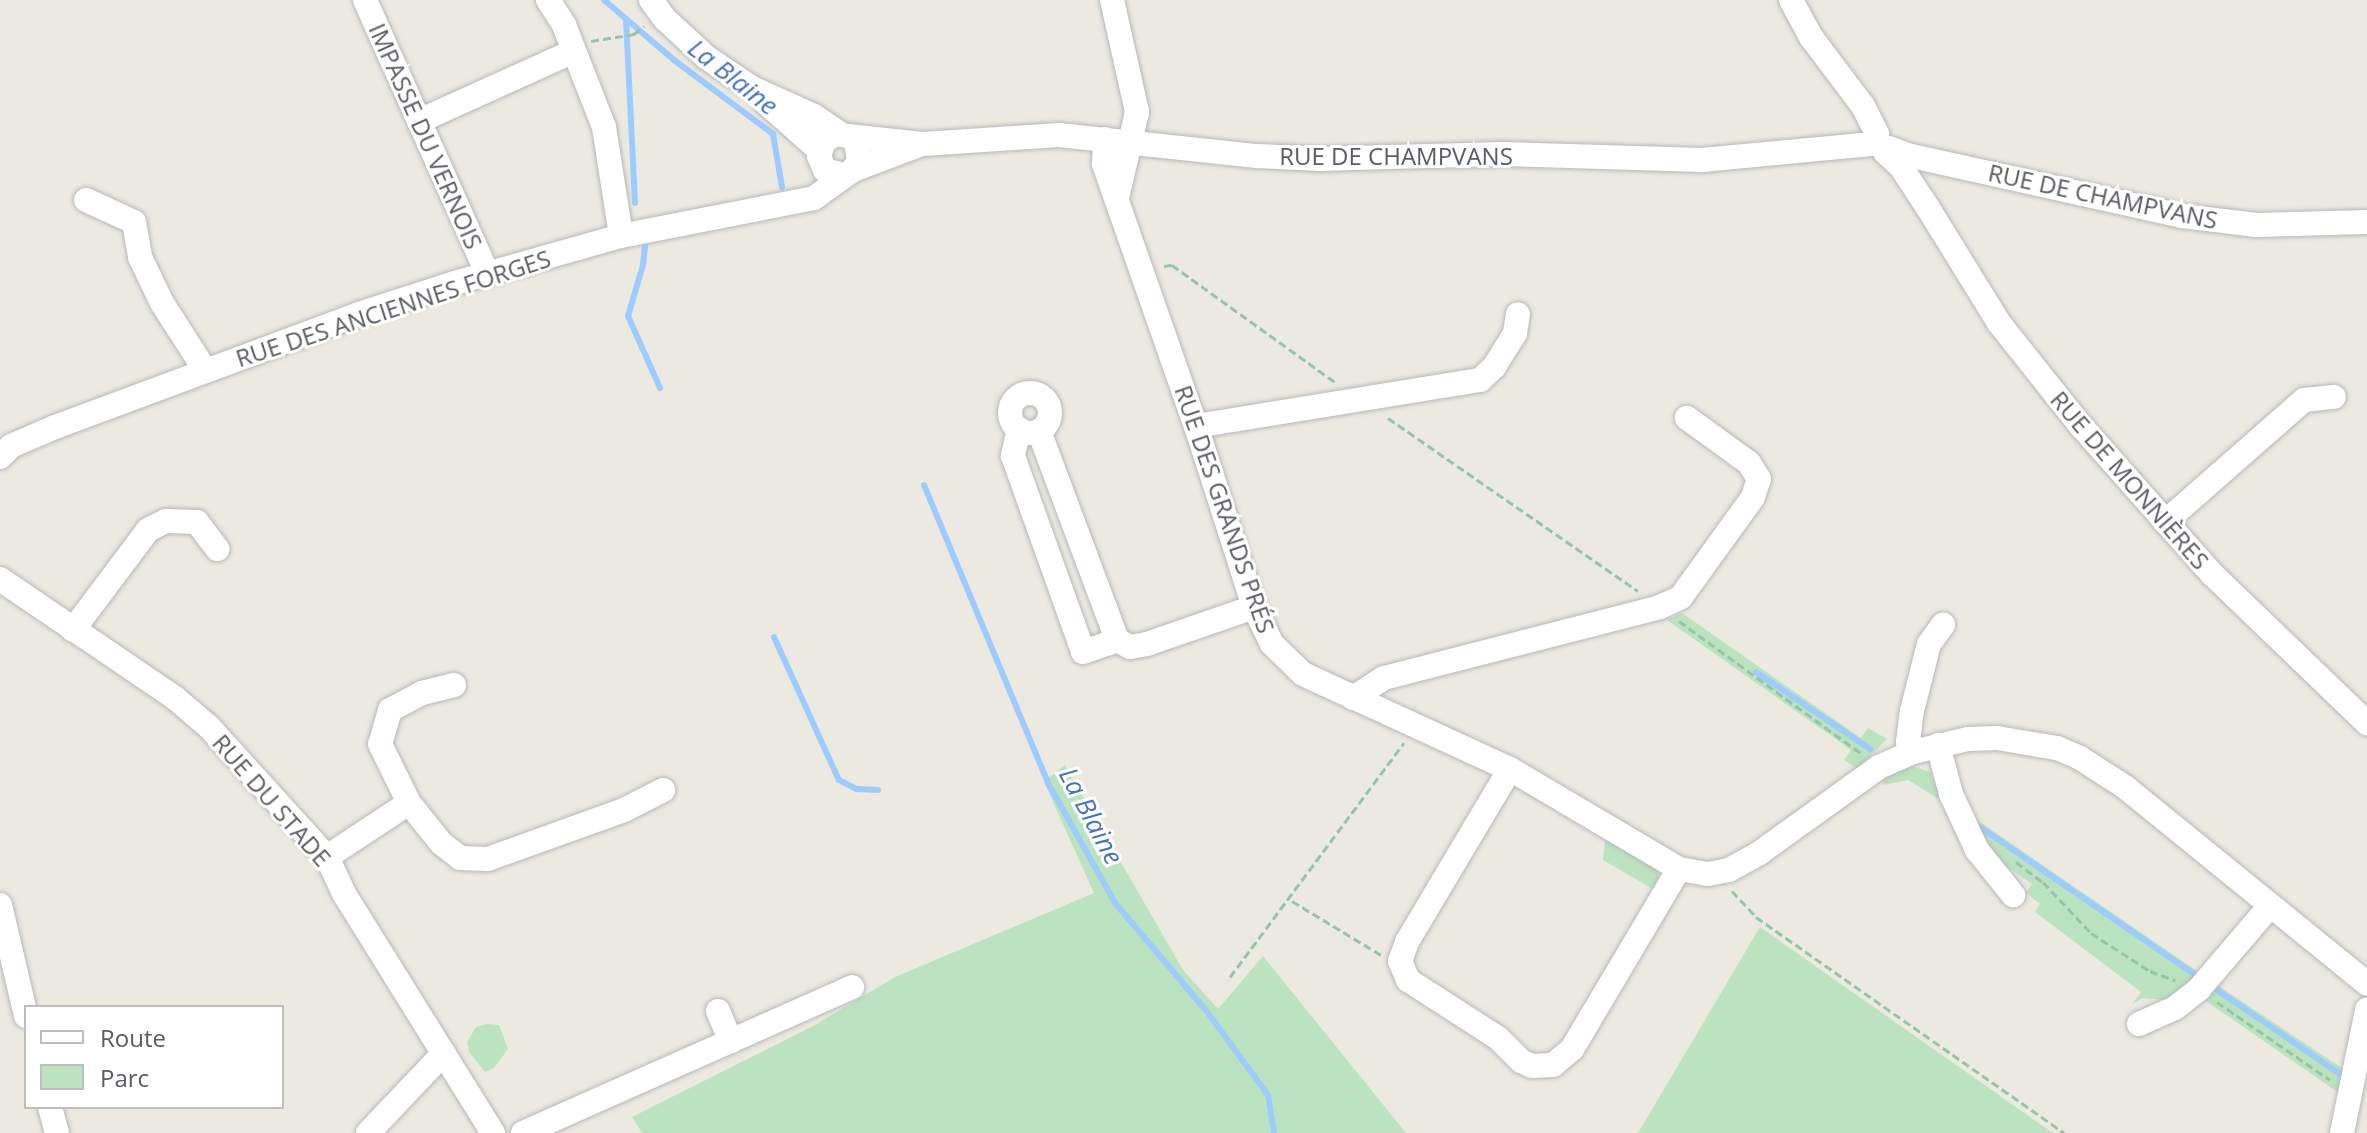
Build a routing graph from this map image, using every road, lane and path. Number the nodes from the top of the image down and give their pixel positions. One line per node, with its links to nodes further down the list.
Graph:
1 (365, 0): 11 (street, IMPASSE DU VERNOIS)
2 (548, 0): 8 (street)
3 (651, 0): 9 (street)
4 (1112, 0): 16 (street)
5 (1799, 3): 10 (street, RUE DE MONNIÈRES)
6 (646, 24): 7 (path)
7 (615, 37)
8 (574, 51): 11 (street); 29 (street)
9 (752, 88): 12 (street); 19 (street)
10 (1858, 100): 17 (street, RUE DE MONNIÈRES); 18 (street)
11 (419, 121): 31 (street, IMPASSE DU VERNOIS)
12 (845, 135): 15 (street, RUE DE CHAMPVANS); 19 (street); 23 (street)
13 (1059, 135): 14 (street, RUE DE CHAMPVANS); 15 (street, RUE DE CHAMPVANS); 21 (street)
14 (1105, 139): 16 (street, RUE DE CHAMPVANS); 21 (street, RUE DES GRANDS PRÉS)
15 (923, 144): 23 (street, RUE DE CHAMPVANS)
16 (1131, 144): 18 (street, RUE DE CHAMPVANS); 24 (street)
17 (1880, 144): 18 (street, RUE DE CHAMPVANS); 20 (street, RUE DE CHAMPVANS); 27 (street, RUE DE MONNIÈRES)
18 (1842, 146)
19 (819, 153): 23 (street); 26 (street)
20 (1913, 156): 22 (street, RUE DE CHAMPVANS); 27 (street, RUE DE MONNIÈRES)
21 (1104, 164): 24 (street, RUE DES GRANDS PRÉS)
22 (1950, 164): 27 (street); 28 (street, RUE DE CHAMPVANS)
23 (849, 172): 26 (street, RUE DES ANCIENNES FORGES)
24 (1117, 198): 30 (street, RUE DES GRANDS PRÉS)
25 (86, 200): 33 (street)
26 (784, 201): 29 (street, RUE DES ANCIENNES FORGES)
27 (1928, 201): 39 (street, RUE DE MONNIÈRES)
28 (2367, 222)
29 (621, 236): 31 (street, RUE DES ANCIENNES FORGES)
30 (1140, 269): 35 (path); 37 (street, RUE DES GRANDS PRÉS)
31 (487, 273): 33 (street, RUE DES ANCIENNES FORGES)
32 (1518, 314): 35 (street)
33 (205, 370): 38 (street, RUE DES ANCIENNES FORGES)
34 (2334, 397): 39 (street)
35 (1361, 399): 37 (street); 43 (path)
36 (1687, 418): 43 (street)
37 (1196, 426): 42 (street, RUE DES GRANDS PRÉS)
38 (4, 449)
39 (2165, 522): 49 (street, RUE DE MONNIÈRES)
40 (217, 549): 45 (street)
41 (0, 579): 45 (street, RUE DU STADE)
42 (1254, 607): 46 (street); 48 (street, RUE DES GRANDS PRÉS)
43 (1660, 607): 48 (street); 53 (path)
44 (1943, 625): 52 (street)
45 (73, 630): 58 (street, RUE DU STADE)
46 (1117, 640): 46 (street)
47 (454, 685): 56 (street)
48 (1353, 698): 50 (street, RUE DES GRANDS PRÉS)
49 (2367, 723)
50 (1416, 727): 54 (street, RUE DES GRANDS PRÉS); 62 (path)
51 (1938, 745): 52 (street); 61 (street); 64 (street)
52 (1913, 752): 53 (street)
53 (1879, 767): 60 (street)
54 (1510, 769): 59 (street, RUE DES GRANDS PRÉS); 65 (street)
55 (663, 790): 56 (street)
56 (409, 803): 58 (street)
57 (2004, 854): 68 (path)
58 (327, 857): 75 (street, RUE DU STADE)
59 (1679, 869): 60 (street, RUE DES GRANDS PRÉS); 65 (street)
60 (1708, 874): 82 (path)
61 (2013, 895)
62 (1290, 900): 65 (path); 66 (path)
63 (0, 905): 70 (street)
64 (2270, 906): 67 (street); 68 (street)
65 (1400, 961)
66 (1230, 977)
67 (2367, 984)
68 (2199, 989): 73 (street); 76 (path)
69 (843, 991): 74 (street)
70 (24, 1007)
71 (2367, 1010): 76 (street)
72 (718, 1011): 74 (street)
73 (2139, 1024)
74 (731, 1041): 78 (street)
75 (444, 1053): 80 (street); 81 (street, RUE DU STADE)
76 (2348, 1095): 83 (street)
77 (51, 1109): 79 (street)
78 (543, 1119)
79 (57, 1133)
80 (368, 1133)
81 (493, 1133)
82 (2065, 1133)
83 (2342, 1133)

